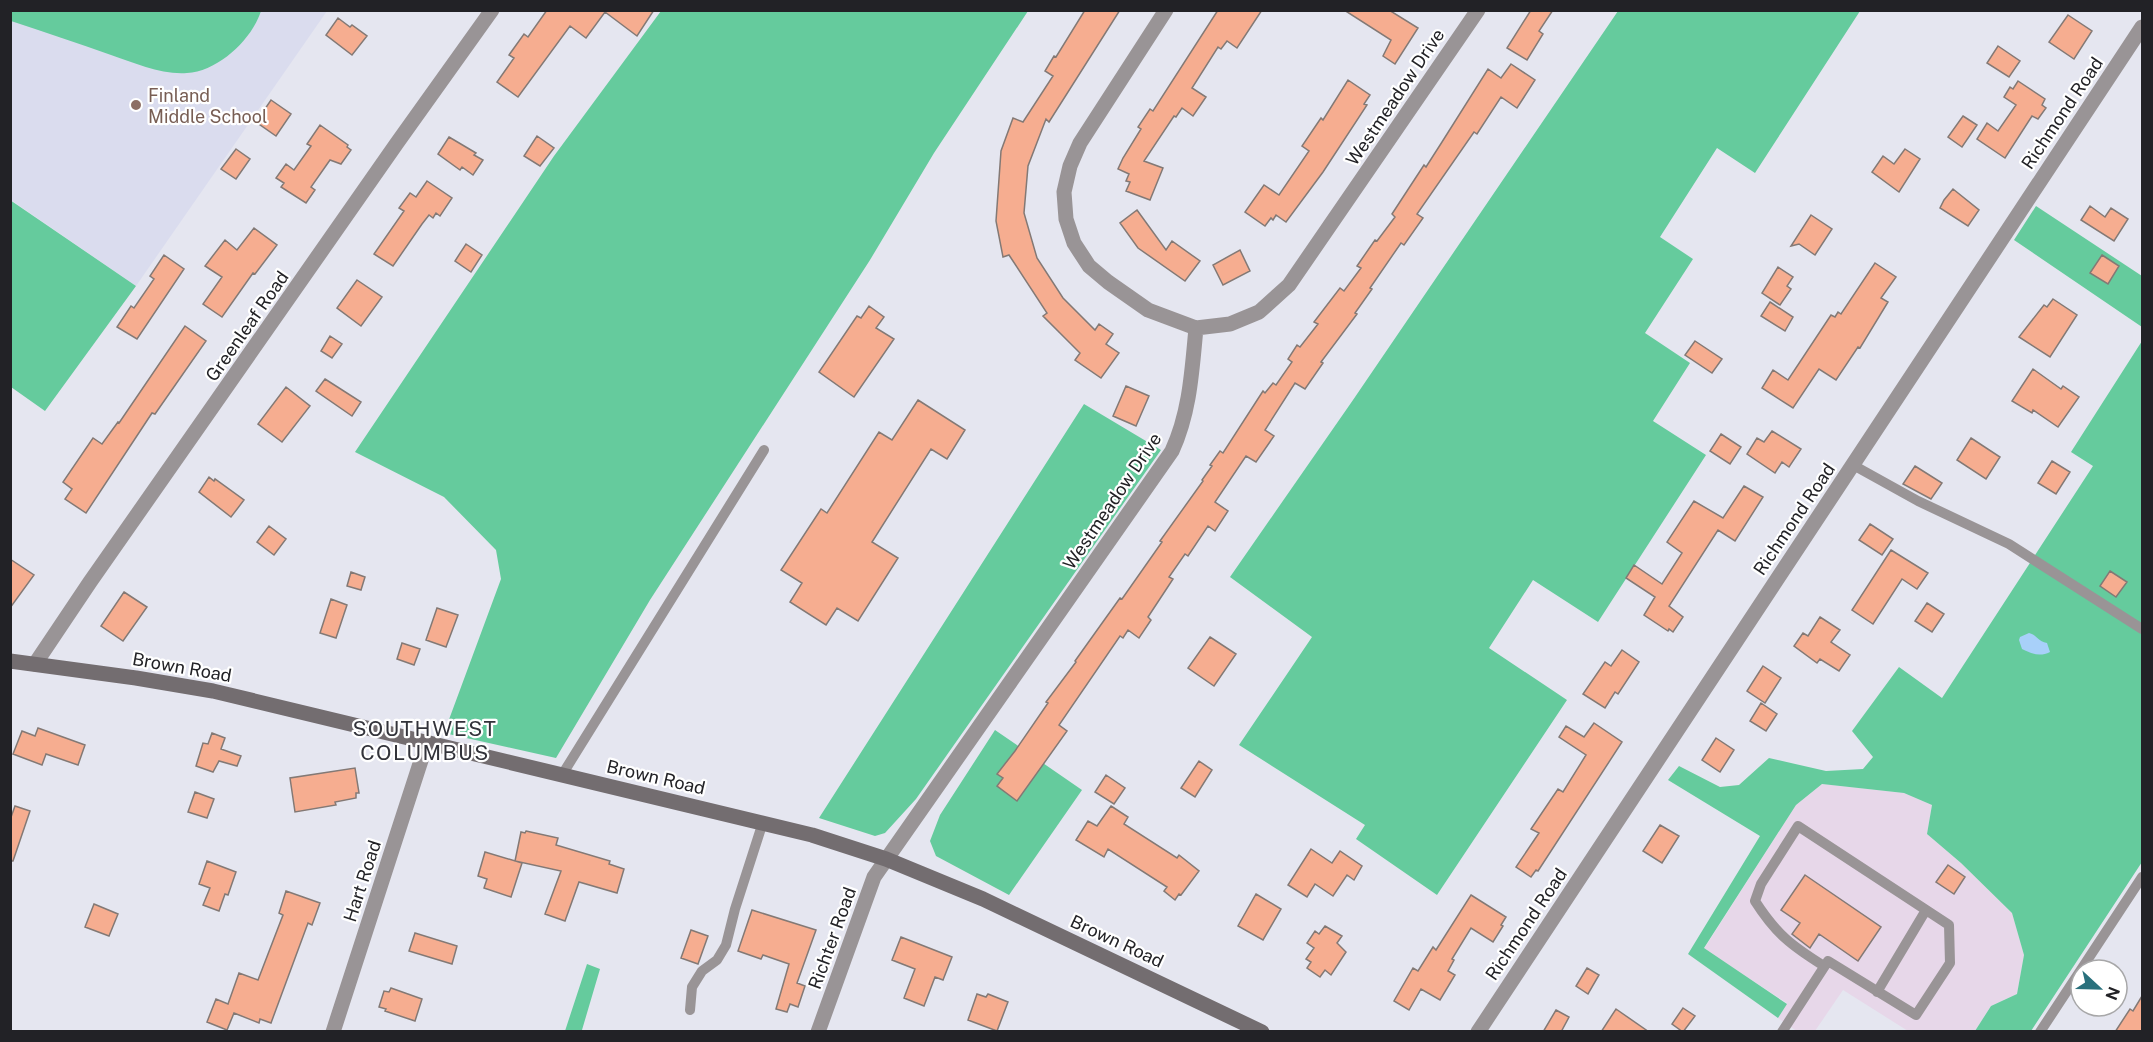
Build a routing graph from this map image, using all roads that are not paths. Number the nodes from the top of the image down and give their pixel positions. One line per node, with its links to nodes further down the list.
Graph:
1 (492, 10): 10 (street, Greenleaf Road)
2 (1166, 10): 5 (street)
3 (1471, 13): 5 (street, Westmeadow Drive)
4 (2142, 27): 7 (street, Richmond Road)
5 (1196, 328): 14 (street, Westmeadow Drive)
6 (764, 450): 12 (lane)
7 (1853, 465): 8 (lane); 23 (street, Richmond Road)
8 (2142, 628)
9 (10, 661): 10 (main road, Brown Road)
10 (35, 664): 11 (main road, Brown Road)
11 (427, 741): 12 (main road, Brown Road); 20 (street, Hart Road)
12 (562, 775): 13 (main road, Brown Road)
13 (763, 822): 14 (main road, Brown Road); 19 (lane)
14 (886, 859): 21 (street, Richter Road); 22 (main road, Brown Road)
15 (2142, 877): 25 (lane)
16 (1926, 910): 17 (lane); 18 (lane); 18 (lane)
17 (1824, 966): 18 (lane); 24 (lane)
18 (1877, 992)
19 (690, 1010)
20 (333, 1032)
21 (818, 1032)
22 (1262, 1032)
23 (1478, 1032)
24 (1782, 1032)
25 (2040, 1032)

